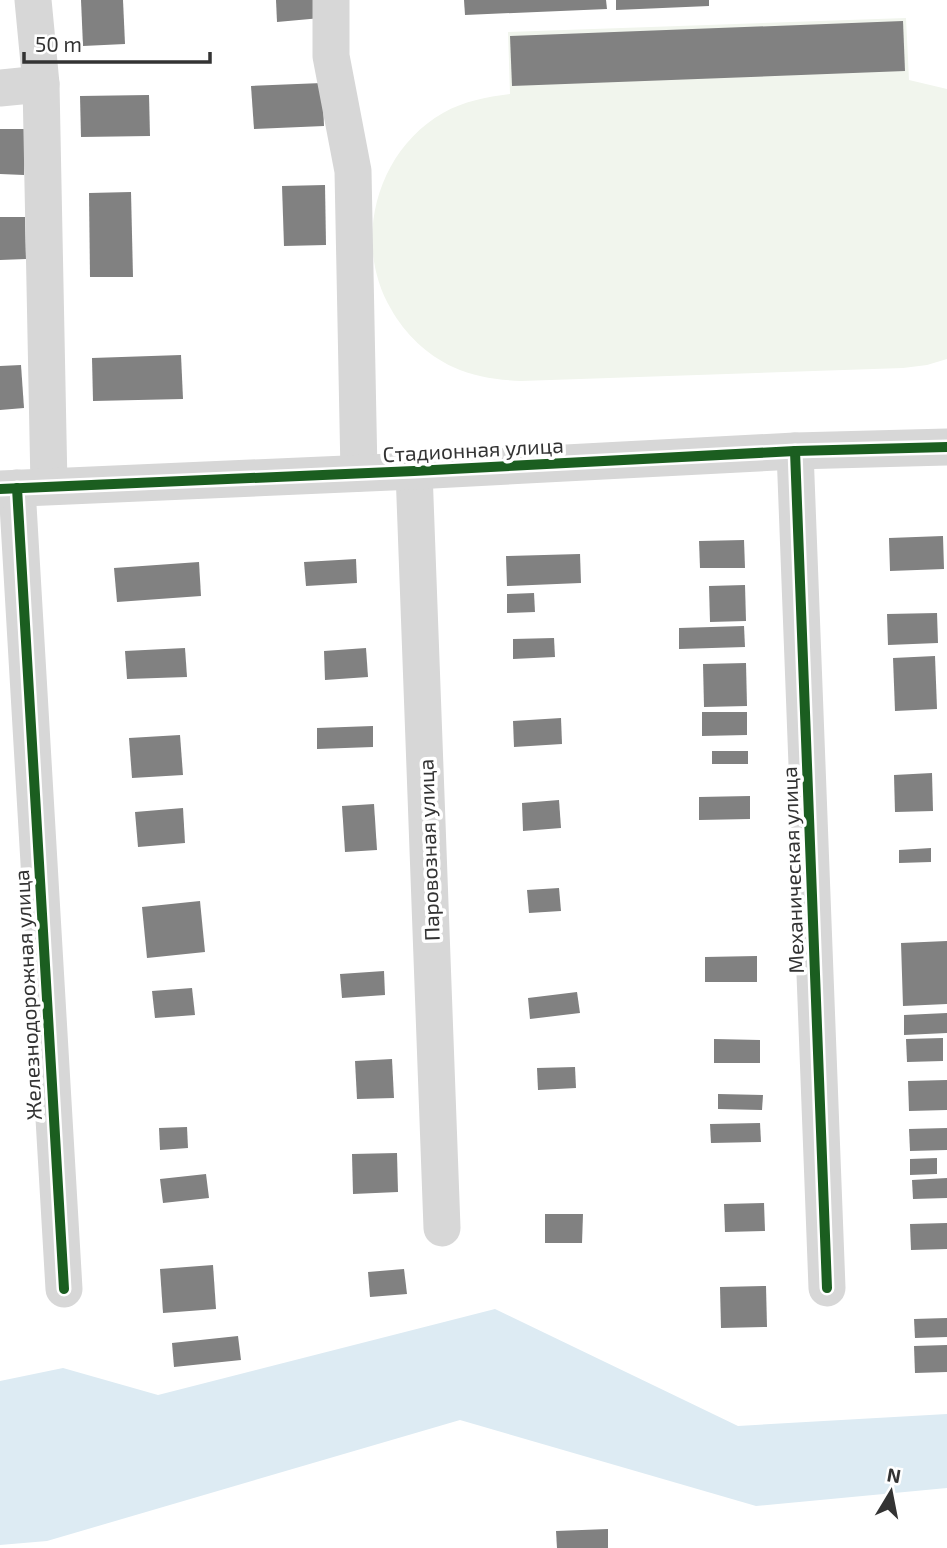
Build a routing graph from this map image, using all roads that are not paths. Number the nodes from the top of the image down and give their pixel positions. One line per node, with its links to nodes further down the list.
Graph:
1 (33, 0): 3 (street, Железнодорожная улица)
2 (331, 0): 7 (street)
3 (13, 85): 8 (street, Железнодорожная улица)
4 (947, 447): 5 (street, Стадионная улица)
5 (795, 451): 6 (street, Стадионная улица); 10 (street, Механическая улица)
6 (414, 471): 7 (street, Стадионная улица); 9 (street, Паровозная улица)
7 (359, 474): 8 (street, Стадионная улица)
8 (22, 488): 11 (street, Железнодорожная улица)
9 (442, 1228)
10 (827, 1288)
11 (64, 1289)

